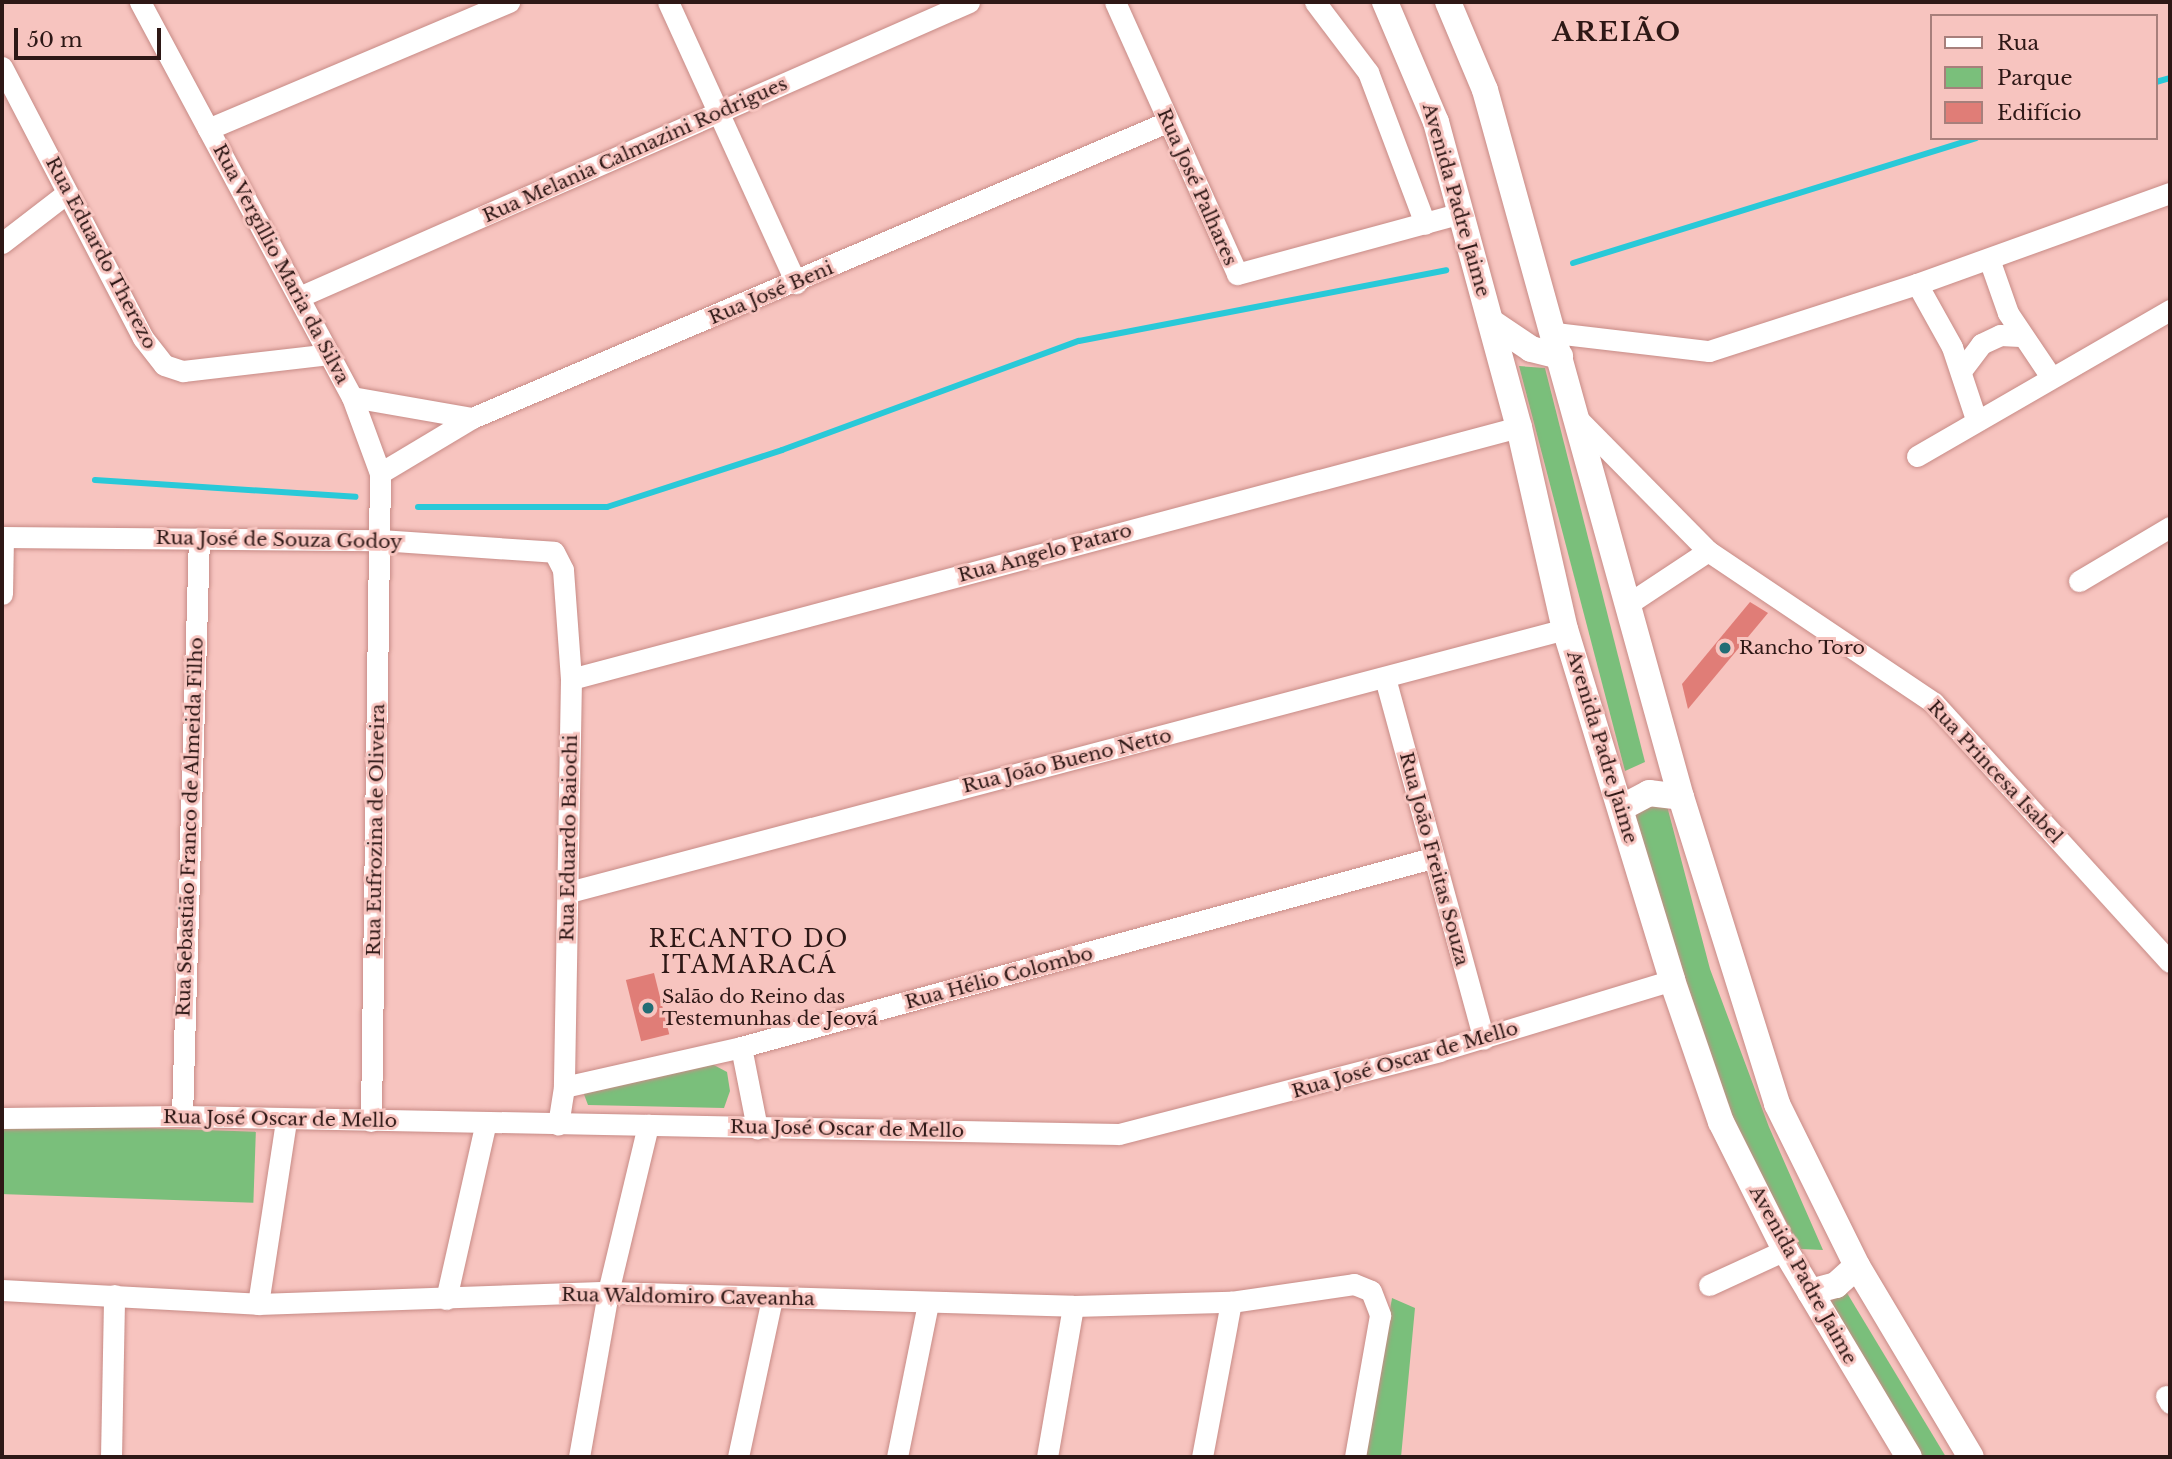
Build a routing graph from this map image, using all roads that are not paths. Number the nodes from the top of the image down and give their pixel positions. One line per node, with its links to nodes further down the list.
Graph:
1 (140, 2): 12 (street, Rua Vergíllio Maria da Silva)
2 (509, 2): 12 (street)
3 (668, 2): 10 (street)
4 (969, 2): 10 (street, Rua Melania Calmazini Rodrigues)
5 (1115, 2): 11 (street, Rua José Palhares)
6 (1315, 2): 16 (street)
7 (1385, 2): 15 (main road, Avenida Padre Jaime)
8 (1448, 2): 25 (main road)
9 (2, 67): 13 (street, Rua Eduardo Therezo)
10 (716, 115): 19 (street); 21 (street, Rua Melania Calmazini Rodrigues)
11 (1167, 122): 16 (street, Rua José Palhares); 19 (street, Rua José Beni)
12 (208, 129): 21 (street, Rua Vergíllio Maria da Silva)
13 (67, 193): 17 (street); 26 (street, Rua Eduardo Therezo)
14 (2170, 194): 18 (street)
15 (1462, 213): 16 (street, Rua José Palhares); 23 (main road, Avenida Padre Jaime)
16 (1424, 224)
17 (2, 243)
18 (1989, 259): 20 (street); 24 (street)
19 (796, 283): 31 (street, Rua José Beni)
20 (1917, 284): 25 (street); 27 (street)
21 (299, 298): 26 (street, Rua Vergíllio Maria da Silva)
22 (2170, 310): 28 (street)
23 (1491, 322): 25 (main road); 33 (main road, Avenida Padre Jaime)
24 (2020, 336): 27 (street); 28 (street)
25 (1558, 344): 30 (main road)
26 (329, 354): 29 (street, Rua Vergíllio Maria da Silva)
27 (1961, 370): 32 (street)
28 (2051, 377): 32 (street)
29 (352, 397): 31 (street); 35 (street, Rua Vergíllio Maria da Silva)
30 (1575, 416): 40 (street, Rua Princesa Isabel); 44 (main road)
31 (472, 418): 35 (street, Rua José Beni)
32 (1976, 419): 34 (street)
33 (1519, 427): 45 (main road, Avenida Padre Jaime); 47 (street, Rua Angelo Pataro)
34 (1917, 456)
35 (380, 473): 39 (street, Rua Vergíllio Maria da Silva)
36 (2170, 527): 42 (street)
37 (3, 537): 38 (street, Rua José de Souza Godoy); 43 (street)
38 (199, 538): 39 (street, Rua José de Souza Godoy); 57 (street, Rua Sebastião Franco de Almeida Filho)
39 (380, 540): 41 (street, Rua José de Souza Godoy); 60 (street, Rua Eufrozina de Oliveira)
40 (1708, 551): 44 (street); 52 (street, Rua Princesa Isabel)
41 (554, 552): 47 (street, Rua Eduardo Baiochi)
42 (2079, 581)
43 (2, 594)
44 (1629, 604): 48 (main road)
45 (1565, 629): 46 (street, Rua João Bueno Netto); 49 (main road, Avenida Padre Jaime)
46 (1385, 678): 50 (street, Rua João Freitas Souza); 51 (street, Rua João Bueno Netto)
47 (571, 680): 51 (street, Rua Eduardo Baiochi)
48 (1681, 797): 49 (main road); 66 (main road)
49 (1621, 808): 53 (main road, Avenida Padre Jaime)
50 (1432, 858): 54 (street, Rua João Freitas Souza); 55 (street, Rua Hélio Colombo)
51 (569, 892): 56 (street, Rua Eduardo Baiochi)
52 (2170, 962)
53 (1672, 980): 54 (street, Rua José Oscar de Mello); 65 (main road, Avenida Padre Jaime)
54 (1484, 1039): 64 (street, Rua José Oscar de Mello)
55 (741, 1046): 56 (street, Rua Hélio Colombo); 64 (street)
56 (564, 1087): 62 (street, Rua Eduardo Baiochi)
57 (182, 1116): 58 (street, Rua José Oscar de Mello); 59 (street, Rua José Oscar de Mello)
58 (2, 1118)
59 (286, 1120): 60 (street, Rua José Oscar de Mello); 76 (street)
60 (371, 1121): 61 (street, Rua José Oscar de Mello)
61 (486, 1122): 62 (street, Rua José Oscar de Mello); 72 (street)
62 (558, 1125): 63 (street, Rua José Oscar de Mello)
63 (648, 1125): 64 (street, Rua José Oscar de Mello); 69 (street)
64 (757, 1128)
65 (1785, 1250): 67 (street); 70 (main road, Avenida Padre Jaime)
66 (1857, 1266): 70 (main road); 86 (main road)
67 (1709, 1285)
68 (2, 1290): 71 (street, Rua Waldomiro Caveanha)
69 (608, 1292): 72 (street, Rua Waldomiro Caveanha); 73 (street, Rua Waldomiro Caveanha); 79 (street)
70 (1810, 1292): 85 (main road, Avenida Padre Jaime)
71 (114, 1295): 76 (street, Rua Waldomiro Caveanha); 78 (street)
72 (446, 1299): 76 (street, Rua Waldomiro Caveanha)
73 (772, 1299): 75 (street, Rua Waldomiro Caveanha); 80 (street)
74 (1231, 1302): 77 (street, Rua Waldomiro Caveanha); 83 (street); 84 (street, Rua Waldomiro Caveanha)
75 (928, 1303): 77 (street, Rua Waldomiro Caveanha); 81 (street)
76 (258, 1304)
77 (1073, 1306): 82 (street)
78 (111, 1457)
79 (579, 1457)
80 (738, 1457)
81 (897, 1457)
82 (1047, 1457)
83 (1202, 1457)
84 (1356, 1457)
85 (1909, 1457)
86 (1971, 1457)

